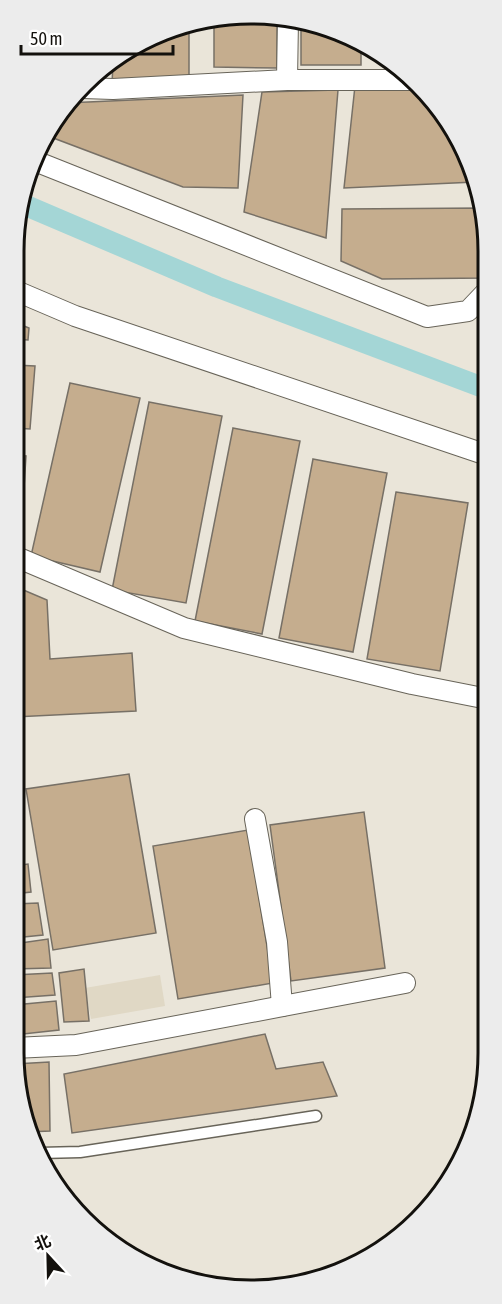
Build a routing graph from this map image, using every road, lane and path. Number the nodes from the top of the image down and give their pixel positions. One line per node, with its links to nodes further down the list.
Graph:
1 (288, 27): 2 (street)
2 (286, 80): 3 (street); 4 (street)
3 (401, 80)
4 (92, 88)
5 (41, 163): 7 (street)
6 (24, 295): 8 (street)
7 (478, 300)
8 (478, 452)
9 (24, 560): 10 (street)
10 (478, 697)
11 (255, 819): 13 (street)
12 (405, 983): 13 (street)
13 (282, 1006): 14 (street)
14 (24, 1048)
15 (316, 1116): 16 (lane)
16 (47, 1153)

